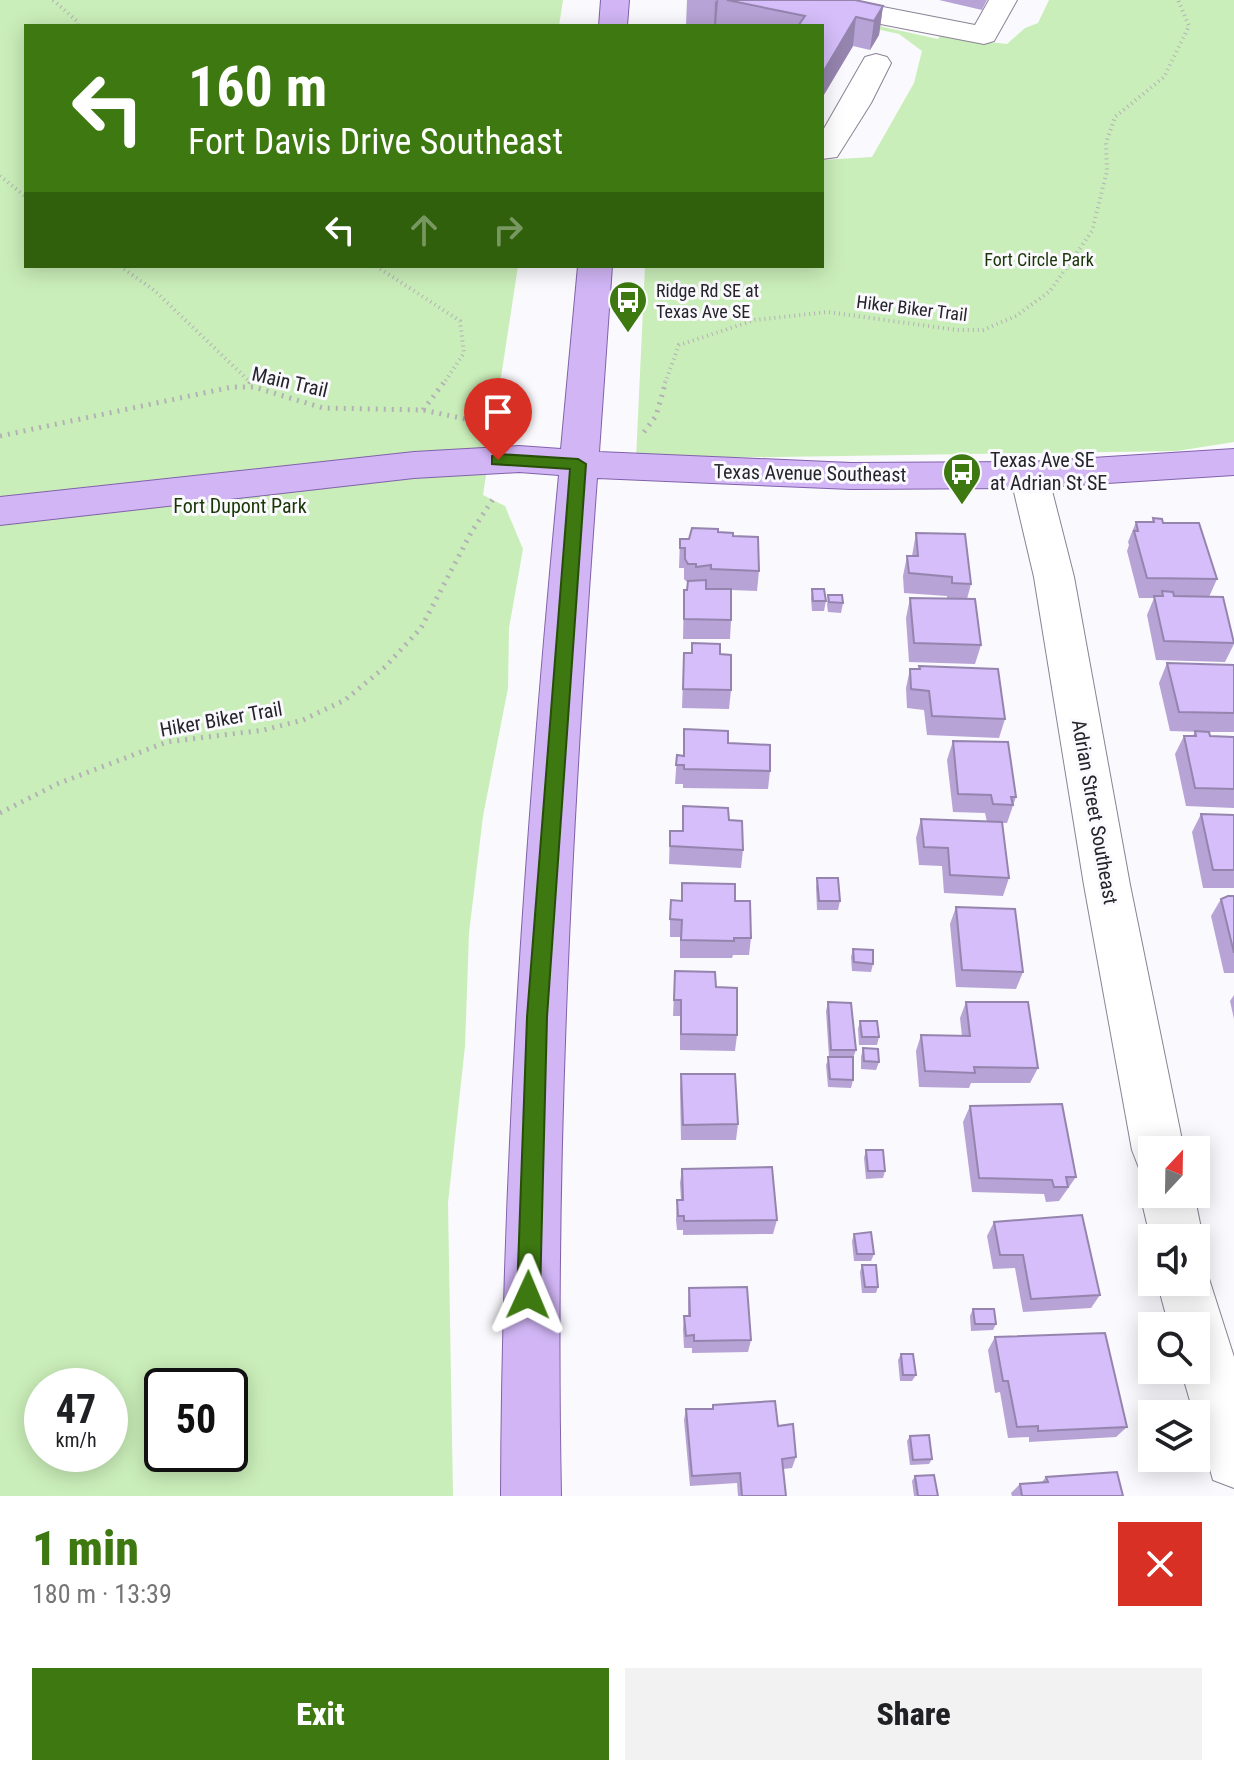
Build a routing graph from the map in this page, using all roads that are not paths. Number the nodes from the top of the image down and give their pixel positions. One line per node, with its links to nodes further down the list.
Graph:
1 (615, 0): 4 (main road)
2 (803, 0): 3 (street)
3 (1003, 0)
4 (613, 24)
5 (876, 63): 6 (street)
6 (824, 150)
7 (595, 268): 9 (main road)
8 (1234, 462): 10 (main road, Texas Avenue Southeast)
9 (578, 464): 10 (main road, Texas Avenue Southeast); 11 (main road, Texas Avenue Southeast); 15 (main road)
10 (1029, 475): 12 (street, Adrian Street Southeast)
11 (0, 511)
12 (1155, 1136)
13 (1189, 1296): 14 (street)
14 (1234, 1459)
15 (531, 1496)

